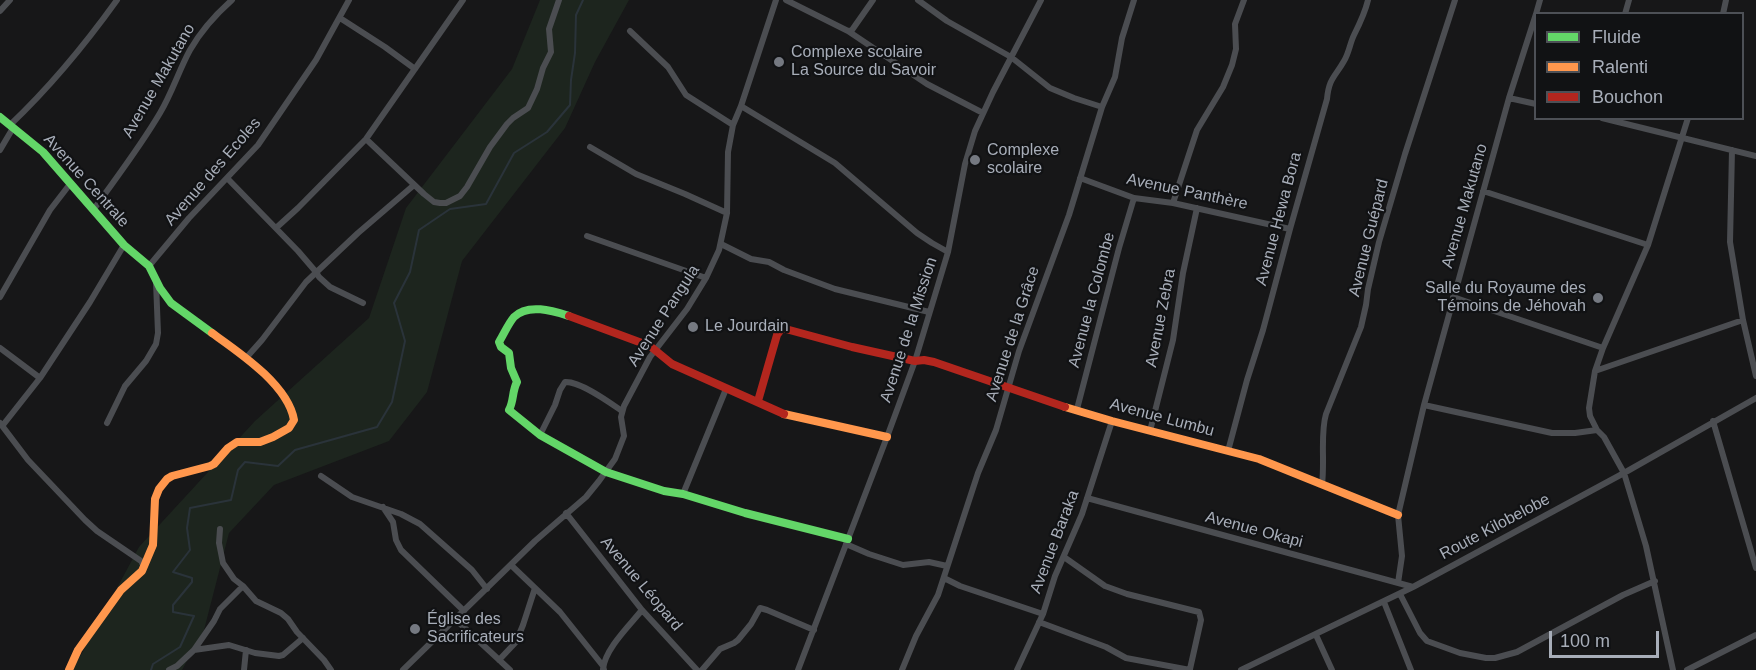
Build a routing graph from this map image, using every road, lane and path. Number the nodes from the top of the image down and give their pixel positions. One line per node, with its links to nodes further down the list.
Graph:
1 (10, 0): 16 (street)
2 (117, 0): 32 (street)
3 (232, 0): 47 (street, Avenue Makutano)
4 (349, 0): 17 (street, Avenue des Ecoles)
5 (463, 0): 22 (street)
6 (559, 0): 42 (street)
7 (776, 0): 25 (street, Avenue Pangula)
8 (786, 0): 20 (street)
9 (873, 0): 20 (street)
10 (918, 0): 21 (street)
11 (1041, 0): 21 (street, Avenue de la Mission)
12 (1134, 0): 26 (street, Avenue de la Grâce)
13 (1244, 0): 45 (street)
14 (1368, 0): 50 (street, Avenue Hewa Bora)
15 (1455, 0): 92 (street, Avenue Guépard)
16 (0, 11)
17 (340, 18): 22 (street); 39 (street, Avenue des Ecoles)
18 (1534, 20): 23 (street, Avenue Makutano)
19 (630, 31): 31 (street)
20 (848, 31): 27 (street)
21 (1011, 57): 26 (street); 27 (street, Avenue de la Mission)
22 (415, 69): 34 (street)
23 (1509, 98): 24 (street); 43 (street, Avenue Makutano)
24 (1534, 104)
25 (741, 106): 31 (street, Avenue Pangula); 55 (street)
26 (1102, 106): 40 (street, Avenue de la Grâce)
27 (983, 113): 55 (street, Avenue de la Mission)
28 (0, 117): 32 (street, Avenue Centrale)
29 (1610, 120): 33 (street)
30 (1687, 120): 33 (street)
31 (733, 125): 48 (street, Avenue Pangula)
32 (12, 127): 36 (street); 41 (street, Avenue Centrale)
33 (1681, 138): 37 (street); 54 (street)
34 (366, 139): 42 (street); 49 (street)
35 (590, 147): 48 (street)
36 (0, 150)
37 (1732, 150): 38 (street); 64 (street)
38 (1756, 156)
39 (227, 178): 49 (street); 56 (street, Avenue des Ecoles)
40 (1080, 178): 44 (street, Avenue Panthère); 73 (street, Avenue de la Grâce)
41 (70, 184): 47 (street, Avenue Centrale); 60 (street)
42 (414, 185): 57 (street)
43 (1483, 191): 54 (street); 61 (street, Avenue Makutano)
44 (1134, 198): 45 (street, Avenue Panthère); 78 (street, Avenue la Colombe)
45 (1173, 202): 46 (street, Avenue Panthère)
46 (1197, 208): 50 (street, Avenue Panthère); 85 (street, Avenue Zebra)
47 (94, 209): 53 (street, Avenue Centrale)
48 (726, 213): 52 (street, Avenue Pangula)
49 (276, 228): 57 (street)
50 (1290, 228): 88 (street, Avenue Hewa Bora)
51 (587, 236): 58 (street)
52 (721, 244): 58 (street, Avenue Pangula); 63 (street)
53 (124, 245): 56 (street, Avenue Centrale); 72 (street)
54 (1648, 245): 66 (street)
55 (948, 252): 63 (street, Avenue de la Mission)
56 (149, 266): 59 (street)
57 (316, 272): 62 (street); 68 (street)
58 (706, 278): 67 (street, Avenue Pangula)
59 (156, 279): 68 (street); 82 (street)
60 (0, 297)
61 (1453, 297): 66 (street); 77 (street, Avenue Makutano)
62 (363, 303)
63 (929, 312): 69 (street, Avenue de la Mission)
64 (1743, 320): 70 (street); 71 (street)
65 (0, 348): 72 (street)
66 (1603, 348): 70 (street)
67 (655, 350): 74 (street); 79 (street, Avenue Pangula); 86 (street)
68 (246, 358): 101 (street)
69 (915, 361): 73 (street, Avenue Lumbu); 76 (street, Avenue Lumbu); 87 (street, Avenue de la Mission)
70 (1595, 371): 84 (street)
71 (1756, 375)
72 (40, 378): 83 (street)
73 (1008, 387): 78 (street, Avenue Lumbu); 103 (street, Avenue de la Grâce)
74 (726, 389): 76 (street); 93 (street)
75 (1756, 398): 81 (street, Route Kilobelobe)
76 (758, 401): 87 (street)
77 (1424, 405): 84 (street); 97 (street, Avenue Makutano)
78 (1077, 409): 80 (street, Avenue Lumbu)
79 (622, 411): 86 (street); 89 (street, Avenue Pangula)
80 (1112, 421): 85 (street, Avenue Lumbu); 94 (street, Avenue Baraka)
81 (1713, 421): 90 (street, Route Kilobelobe); 104 (street)
82 (107, 423)
83 (1, 424): 101 (street)
84 (1597, 430): 90 (street)
85 (1149, 431): 88 (street, Avenue Lumbu)
86 (540, 435): 89 (street)
87 (887, 437): 99 (street, Avenue de la Mission)
88 (1228, 452): 92 (street, Avenue Lumbu)
89 (606, 472): 93 (street); 96 (street, Avenue Pangula)
90 (1624, 473): 106 (street); 109 (street, Route Kilobelobe)
91 (321, 476): 95 (street)
92 (1322, 484): 97 (street, Avenue Lumbu)
93 (683, 494): 99 (street)
94 (1087, 498): 100 (street, Avenue Baraka); 107 (street, Avenue Okapi)
95 (383, 507): 111 (street); 115 (street)
96 (566, 513): 102 (street, Avenue Pangula); 114 (street, Avenue Léopard)
97 (1398, 515): 107 (street, Avenue Makutano)
98 (220, 529): 108 (street)
99 (847, 542): 103 (street); 119 (street, Avenue de la Mission)
100 (1064, 557): 116 (street, Avenue Baraka); 139 (street)
101 (143, 565): 129 (street)
102 (511, 565): 110 (street); 111 (street, Avenue Pangula)
103 (947, 567): 105 (street, Avenue de la Grâce)
104 (1756, 568)
105 (944, 578): 116 (street); 137 (street, Avenue de la Grâce)
106 (1655, 581): 112 (street); 143 (street)
107 (1398, 583): 109 (street, Avenue Okapi)
108 (243, 586): 122 (street); 123 (street)
109 (1413, 587): 112 (street, Route Kilobelobe)
110 (535, 588): 125 (street); 128 (street)
111 (487, 589): 115 (street, Avenue Pangula)
112 (1400, 594): 113 (street, Route Kilobelobe)
113 (1384, 602): 120 (street, Route Kilobelobe); 142 (street)
114 (642, 610): 128 (street); 135 (street, Avenue Léopard)
115 (464, 611): 117 (street, Avenue Pangula)
116 (1042, 614): 118 (street, Avenue Baraka)
117 (455, 619): 125 (street); 127 (street, Avenue Pangula)
118 (1039, 622): 138 (street, Avenue Baraka); 139 (street)
119 (814, 630): 135 (street); 136 (street, Avenue de la Mission)
120 (1316, 635): 140 (street, Route Kilobelobe); 141 (street)
121 (1756, 635): 144 (street)
122 (303, 638): 124 (street); 133 (street)
123 (194, 650): 124 (street); 126 (street)
124 (246, 650): 132 (street)
125 (500, 660): 134 (street)
126 (177, 666): 130 (street); 131 (street)
127 (406, 669)
128 (603, 669)
129 (69, 670)
130 (169, 670)
131 (184, 670)
132 (244, 670)
133 (331, 670)
134 (510, 670)
135 (699, 670)
136 (798, 670)
137 (902, 670)
138 (1017, 670)
139 (1190, 670)
140 (1241, 670)
141 (1332, 670)
142 (1411, 670)
143 (1673, 670)
144 (1687, 670)

